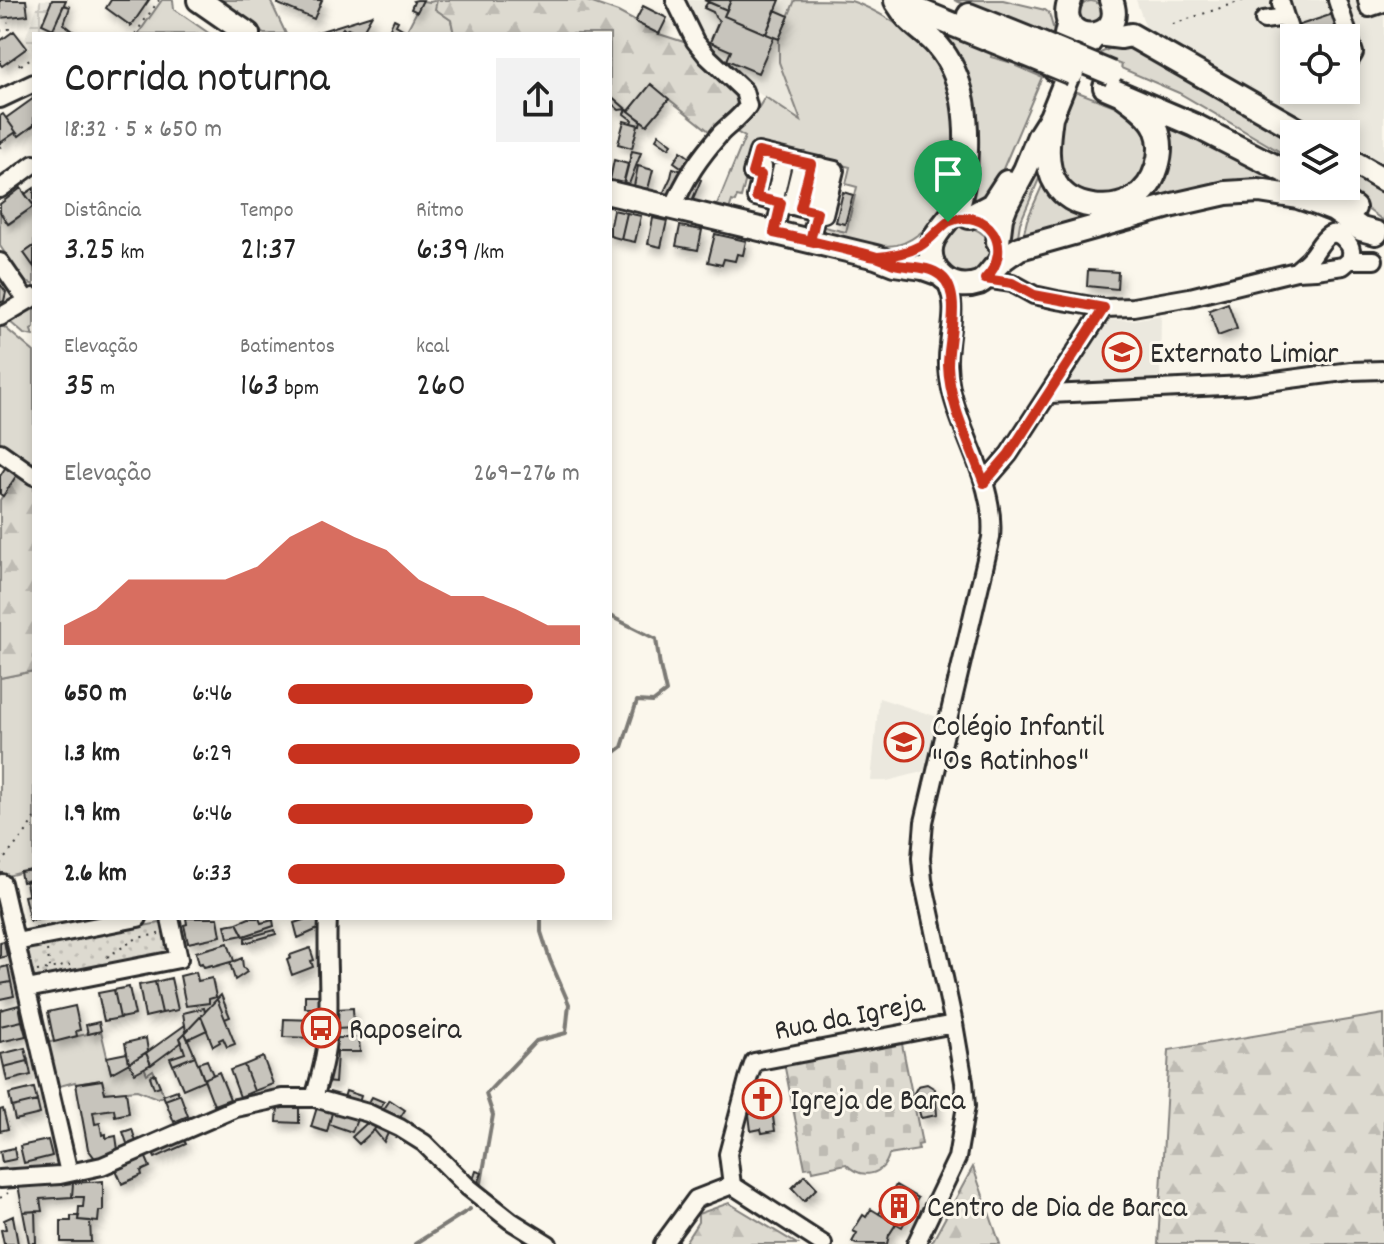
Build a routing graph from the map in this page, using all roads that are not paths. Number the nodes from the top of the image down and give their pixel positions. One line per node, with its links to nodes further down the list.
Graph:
1 (199, 0): 11 (main road)
2 (675, 0): 31 (street)
3 (932, 0): 14 (main road)
4 (1337, 0): 10 (street)
5 (895, 1): 14 (main road); 32 (main road)
6 (1112, 3): 12 (main road); 13 (main road)
7 (1069, 11): 12 (main road); 32 (main road)
8 (1264, 20): 9 (street)
9 (1288, 24)
10 (1345, 24)
11 (245, 32)
12 (1096, 35): 13 (main road); 18 (main road)
13 (1131, 35): 19 (main road)
14 (1031, 48): 16 (main road, bridge)
15 (32, 84): 17 (street)
16 (1112, 85): 18 (main road); 21 (main road); 24 (main road)
17 (0, 99)
18 (1051, 117): 36 (main road)
19 (1280, 120)
20 (793, 160): 30 (street); 30 (street); 30 (street); 30 (street)
21 (1280, 160)
22 (32, 165): 26 (street)
23 (1360, 166): 25 (main road)
24 (1280, 169)
25 (1384, 180)
26 (0, 189)
27 (612, 194): 31 (main road)
28 (1331, 200): 33 (main road)
29 (1339, 200): 33 (main road)
30 (790, 206): 34 (street); 35 (street)
31 (673, 209): 34 (main road)
32 (950, 225): 36 (main road); 37 (main road); 42 (main road)
33 (1380, 231): 43 (main road)
34 (774, 233): 35 (main road)
35 (810, 241): 37 (main road)
36 (998, 242): 43 (main road)
37 (876, 257): 42 (main road)
38 (1350, 260): 39 (street); 41 (street); 41 (street)
39 (1374, 260)
40 (0, 262): 44 (street)
41 (1296, 271): 45 (street)
42 (942, 276): 43 (main road); 47 (street)
43 (986, 276): 45 (street); 47 (street)
44 (30, 299): 46 (street)
45 (1104, 308): 49 (street)
46 (0, 317)
47 (953, 318): 52 (street)
48 (1383, 370): 49 (street)
49 (1050, 394): 52 (street)
50 (0, 452): 51 (street)
51 (32, 475)
52 (984, 483): 59 (street)
53 (2, 883): 57 (street)
54 (128, 920): 57 (street)
55 (328, 920): 60 (street)
56 (167, 926): 58 (street)
57 (16, 942): 58 (street)
58 (27, 989): 61 (street)
59 (954, 1024): 63 (street, Rua da Igreja); 67 (street)
60 (314, 1098): 61 (street); 64 (street)
61 (69, 1173): 62 (street)
62 (1, 1179)
63 (732, 1185): 65 (street); 66 (street)
64 (548, 1244)
65 (663, 1244)
66 (823, 1244)
67 (916, 1244)

